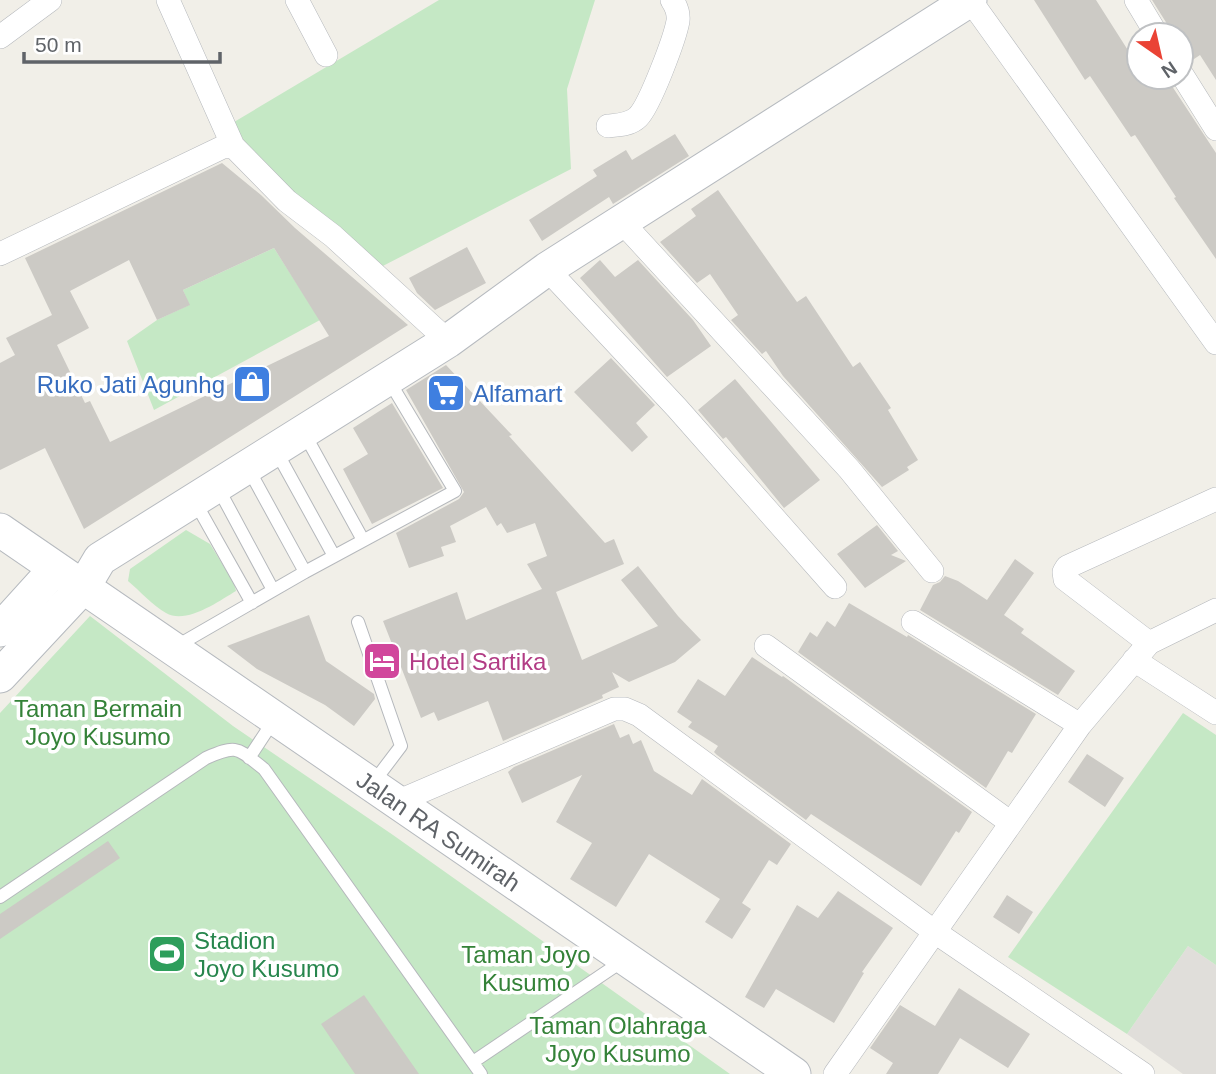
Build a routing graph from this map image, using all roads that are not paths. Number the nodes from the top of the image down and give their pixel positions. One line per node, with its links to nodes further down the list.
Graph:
1 (50, 0): 8 (street)
2 (168, 0): 13 (street)
3 (296, 0): 9 (street)
4 (672, 0): 11 (street)
5 (970, 0): 14 (main road); 18 (street)
6 (1136, 0): 7 (street)
7 (1149, 21)
8 (0, 37)
9 (326, 55)
10 (1192, 91): 12 (street)
11 (608, 126)
12 (1216, 129)
13 (233, 146): 15 (street); 17 (street)
14 (622, 222): 16 (main road); 28 (street)
15 (0, 254)
16 (547, 269): 17 (main road); 31 (street)
17 (448, 341): 19 (main road)
18 (1216, 343)
19 (388, 378): 20 (main road); 25 (lane)
20 (289, 441): 21 (main road); 25 (lane); 26 (lane)
21 (247, 466): 22 (main road); 29 (lane)
22 (205, 493): 30 (main road); 32 (lane); 33 (lane)
23 (1216, 499): 40 (street)
24 (0, 530): 27 (main road, Jalan RA Sumirah)
25 (363, 540): 26 (lane)
26 (334, 556): 29 (lane)
27 (55, 569): 30 (main road, Jalan RA Sumirah); 37 (main road)
28 (932, 571)
29 (305, 572): 32 (lane)
30 (92, 573): 39 (main road, Jalan RA Sumirah); 41 (main road)
31 (835, 587)
32 (273, 590): 33 (lane)
33 (251, 603): 39 (lane)
34 (1216, 610): 40 (street)
35 (358, 622): 46 (lane)
36 (913, 622): 44 (street)
37 (0, 629)
38 (766, 646): 47 (street)
39 (173, 648): 43 (main road, Jalan RA Sumirah)
40 (1141, 651): 42 (street); 44 (street)
41 (0, 676)
42 (1216, 713)
43 (276, 718): 45 (lane); 46 (main road, Jalan RA Sumirah)
44 (1080, 725): 47 (street)
45 (249, 758): 48 (lane); 51 (lane)
46 (386, 792): 49 (street); 50 (main road, Jalan RA Sumirah)
47 (1011, 823): 49 (street)
48 (0, 897)
49 (935, 932): 54 (street); 55 (street)
50 (628, 958): 51 (lane); 53 (main road, Jalan RA Sumirah)
51 (473, 1062): 52 (lane)
52 (481, 1074)
53 (794, 1074)
54 (835, 1074)
55 (1143, 1074)

